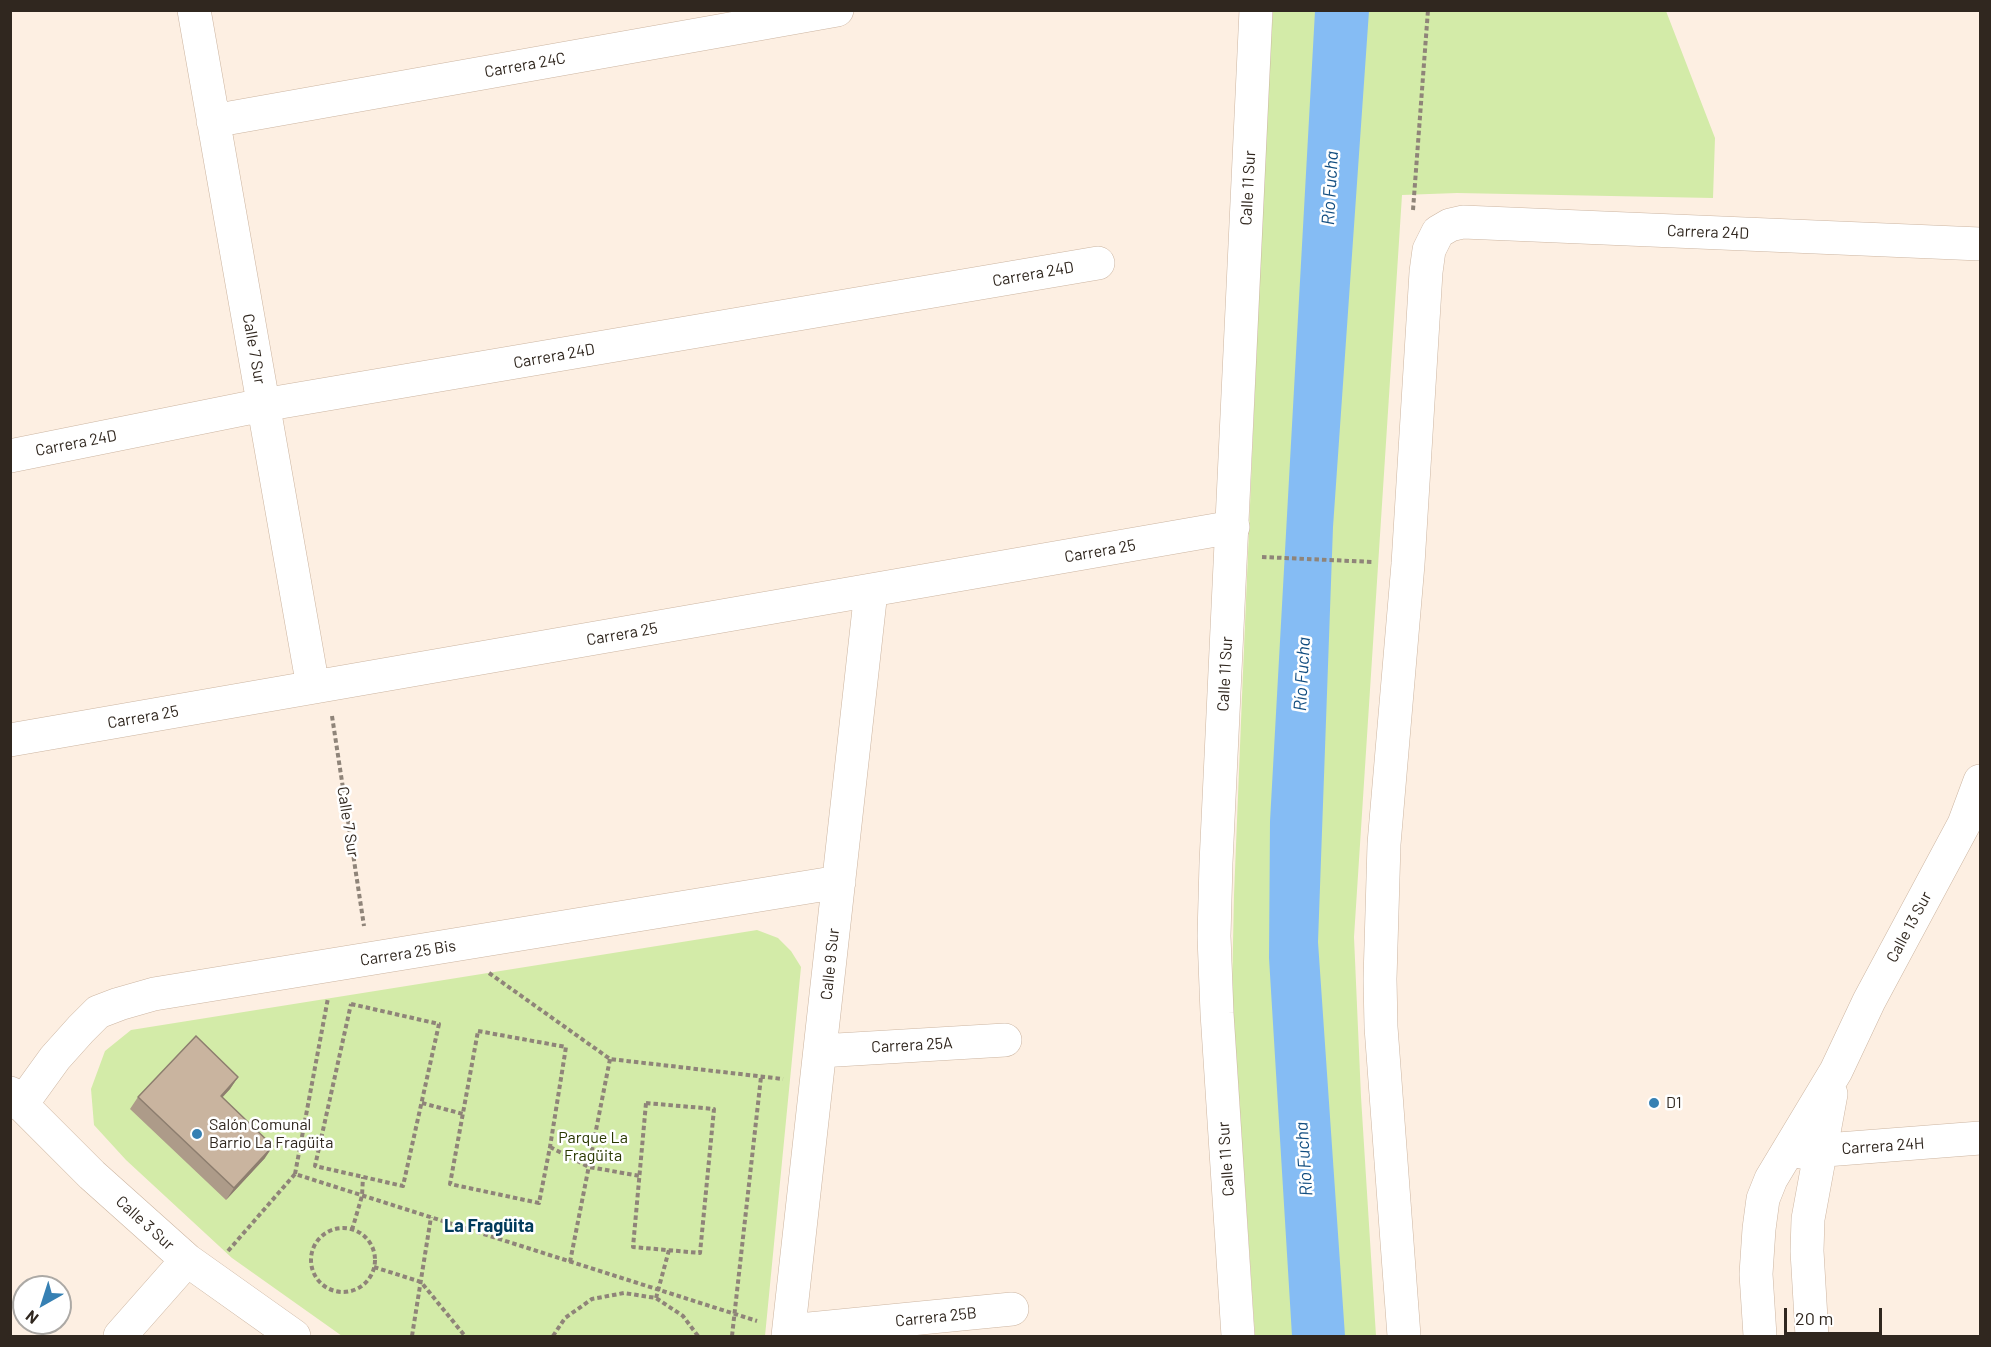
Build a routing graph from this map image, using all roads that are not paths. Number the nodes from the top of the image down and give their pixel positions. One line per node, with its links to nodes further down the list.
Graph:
1 (194, 10): 5 (street, Calle 7 Sur)
2 (837, 10): 4 (street, Carrera 24C)
3 (1256, 10): 10 (street, Calle 11 Sur)
4 (741, 18): 5 (street, Carrera 24C)
5 (213, 121): 8 (street, Calle 7 Sur)
6 (1980, 244): 29 (street, Carrera 24D)
7 (1098, 263): 8 (street, Carrera 24D)
8 (263, 405): 9 (street, Carrera 24D); 12 (street, Calle 7 Sur)
9 (10, 456)
10 (1233, 527): 11 (street, Carrera 25); 28 (street, Calle 11 Sur)
11 (871, 591): 12 (street, Carrera 25); 15 (street, Calle 9 Sur)
12 (320, 686): 13 (street, Carrera 25)
13 (10, 740)
14 (1980, 781): 18 (street, Calle 13 Sur)
15 (839, 882): 17 (street, Calle 9 Sur); 19 (street, Carrera 25 Bis)
16 (1005, 1040): 17 (street, Carrera 25A)
17 (820, 1051): 25 (street, Calle 9 Sur)
18 (1836, 1071): 21 (street, Calle 13 Sur); 22 (street, Calle 13 Sur)
19 (16, 1099): 23 (street, Calle 3 Sur)
20 (1980, 1138): 21 (street, Carrera 24H)
21 (1821, 1150): 22 (street, Carrera 24H); 31 (street, Calle 13 Sur)
22 (1786, 1153): 30 (street, Calle 13 Sur)
23 (197, 1267): 26 (street); 27 (street, Calle 3 Sur)
24 (1012, 1309): 25 (street, Carrera 25B)
25 (788, 1334)
26 (120, 1336)
27 (294, 1336)
28 (1238, 1336)
29 (1404, 1336)
30 (1760, 1336)
31 (1812, 1336)

